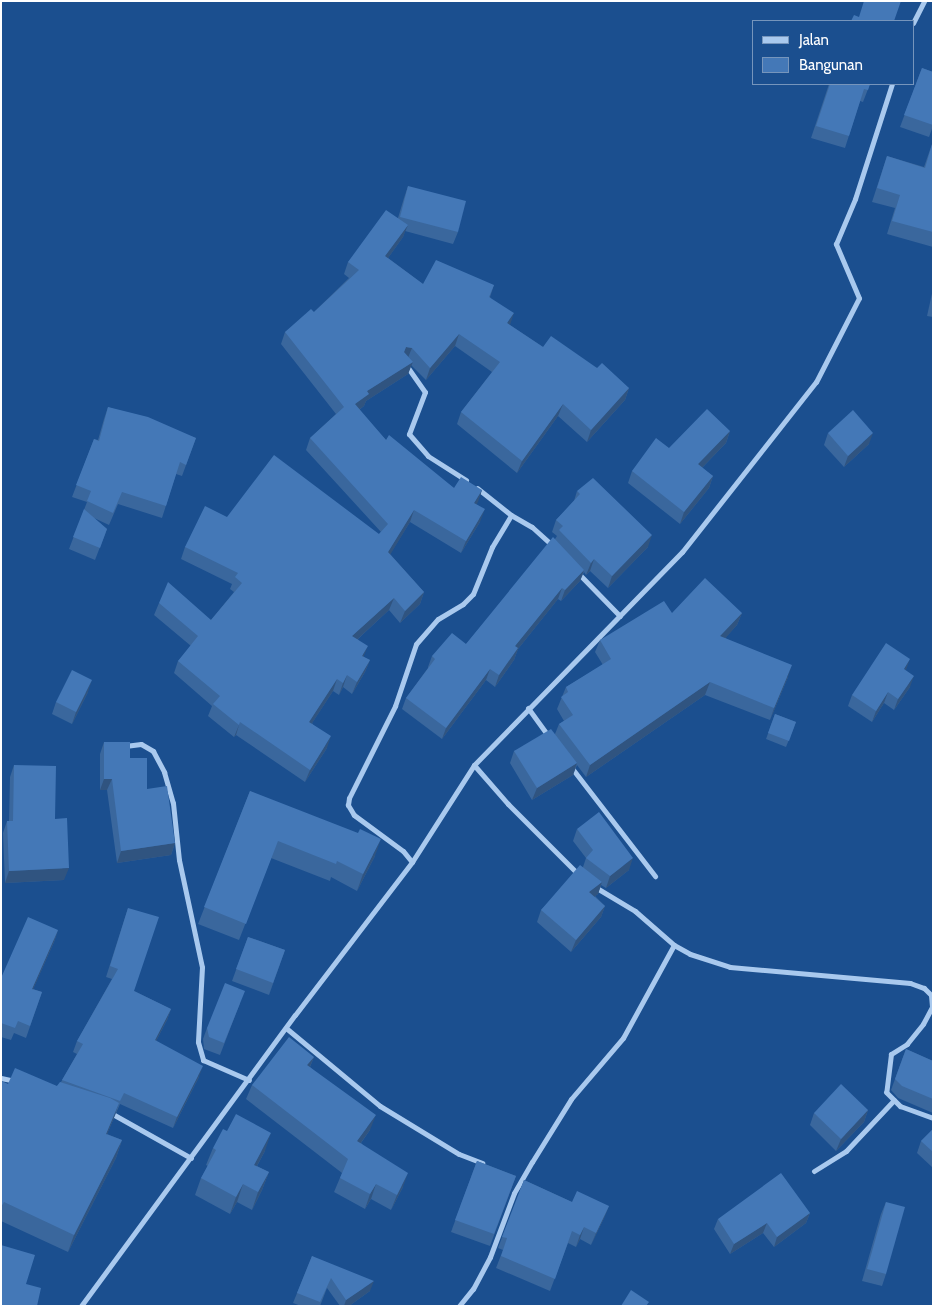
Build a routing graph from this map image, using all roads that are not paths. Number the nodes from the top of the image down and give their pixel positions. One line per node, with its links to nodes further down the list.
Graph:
1 (924, 1): 2 (street)
2 (914, 22)
3 (892, 85): 8 (street)
4 (404, 363): 5 (street)
5 (512, 515): 6 (street); 14 (street)
6 (559, 553)
7 (572, 567): 8 (street)
8 (620, 616): 9 (street)
9 (528, 708): 10 (street); 13 (street)
10 (555, 745)
11 (120, 746): 19 (street)
12 (566, 760): 15 (street)
13 (474, 764): 14 (street); 16 (street)
14 (412, 862): 17 (street)
15 (655, 876)
16 (674, 945): 21 (street); 28 (street)
17 (286, 1028): 19 (street); 25 (street)
18 (1, 1078): 20 (street)
19 (249, 1080): 24 (street)
20 (24, 1084)
21 (894, 1100): 23 (street); 26 (street)
22 (97, 1108): 24 (street)
23 (933, 1118)
24 (191, 1158): 29 (street)
25 (486, 1165)
26 (814, 1171)
27 (512, 1176): 28 (street)
28 (521, 1180): 30 (street)
29 (81, 1306)
30 (459, 1306)

